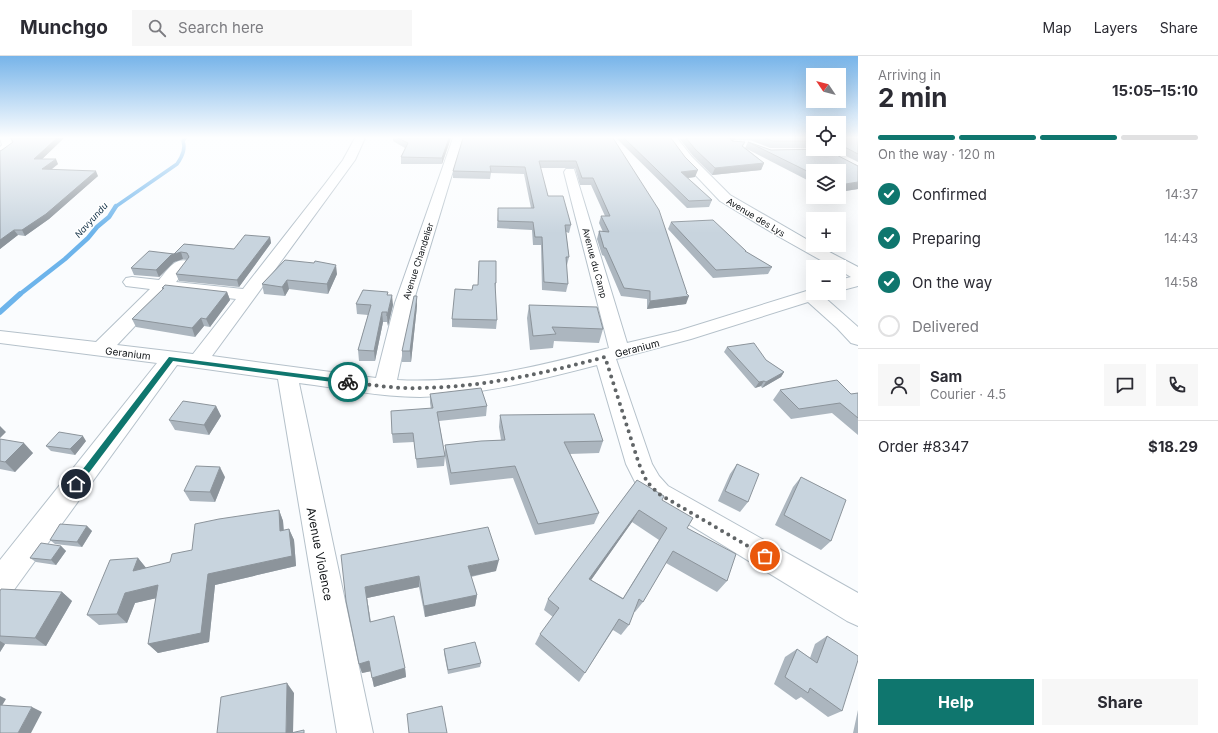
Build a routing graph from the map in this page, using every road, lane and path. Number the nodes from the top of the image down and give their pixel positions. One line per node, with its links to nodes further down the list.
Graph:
1 (342, 170): 11 (street)
2 (448, 170): 21 (street, Avenue Chandelier)
3 (697, 170): 6 (street, Avenue des Lys)
4 (570, 172): 17 (street, Avenue du Camp)
5 (182, 264): 10 (street)
6 (858, 274)
7 (858, 280): 9 (street)
8 (132, 282): 10 (street)
9 (846, 284)
10 (164, 285): 11 (street); 16 (street)
11 (248, 295): 19 (street)
12 (806, 297): 17 (street, Geranium)
13 (820, 300): 15 (street)
14 (0, 337): 16 (street, Geranium)
15 (858, 339)
16 (100, 350): 18 (street, Geranium)
17 (613, 355): 21 (street, Geranium); 23 (street, Avenue du Camp)
18 (172, 359): 19 (street, Geranium); 22 (street)
19 (198, 361): 20 (street, Geranium)
20 (288, 375): 21 (street, Geranium); 24 (street, Avenue Violence)
21 (385, 386)
22 (0, 584)
23 (858, 610)
24 (355, 733)

